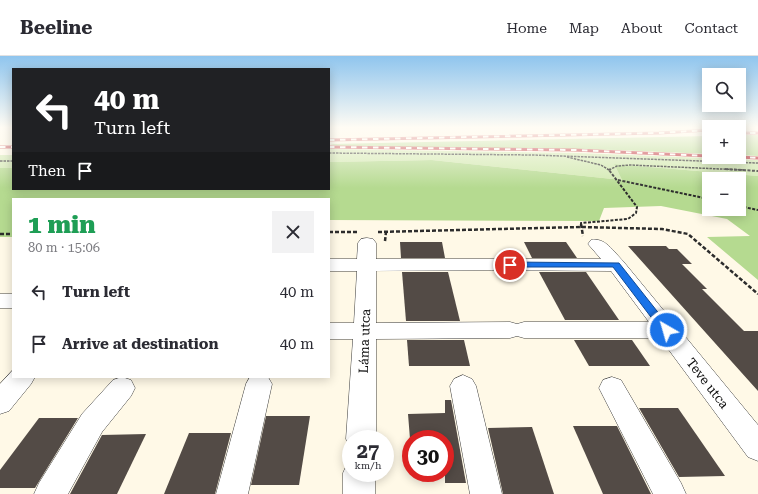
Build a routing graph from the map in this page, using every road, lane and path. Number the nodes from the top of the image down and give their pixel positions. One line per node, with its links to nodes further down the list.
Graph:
1 (330, 153): 2 (path)
2 (562, 156): 5 (path); 6 (path)
3 (0, 161): 4 (path)
4 (12, 161)
5 (758, 164)
6 (608, 170): 7 (path); 8 (path)
7 (758, 171)
8 (617, 180): 9 (path); 12 (path)
9 (702, 198)
10 (746, 207): 11 (path)
11 (758, 210)
12 (581, 227): 16 (path); 17 (path); 20 (path)
13 (330, 232): 16 (path)
14 (0, 234): 15 (path)
15 (12, 234)
16 (373, 241): 18 (street); 19 (street); 25 (street, Láma utca)
17 (597, 244): 19 (street, Teve utca)
18 (330, 264)
19 (616, 265): 23 (street, Teve utca)
20 (758, 294)
21 (0, 301): 22 (street)
22 (12, 301)
23 (667, 330): 25 (street); 33 (street, Teve utca)
24 (330, 331): 25 (street)
25 (364, 331): 32 (street, Láma utca)
26 (21, 378): 31 (street)
27 (259, 384): 36 (street)
28 (463, 386): 38 (street)
29 (122, 388): 35 (street)
30 (612, 388): 39 (street)
31 (0, 403)
32 (361, 430)
33 (758, 447)
34 (359, 482): 37 (street)
35 (50, 494)
36 (232, 494)
37 (359, 494)
38 (486, 494)
39 (670, 494)

